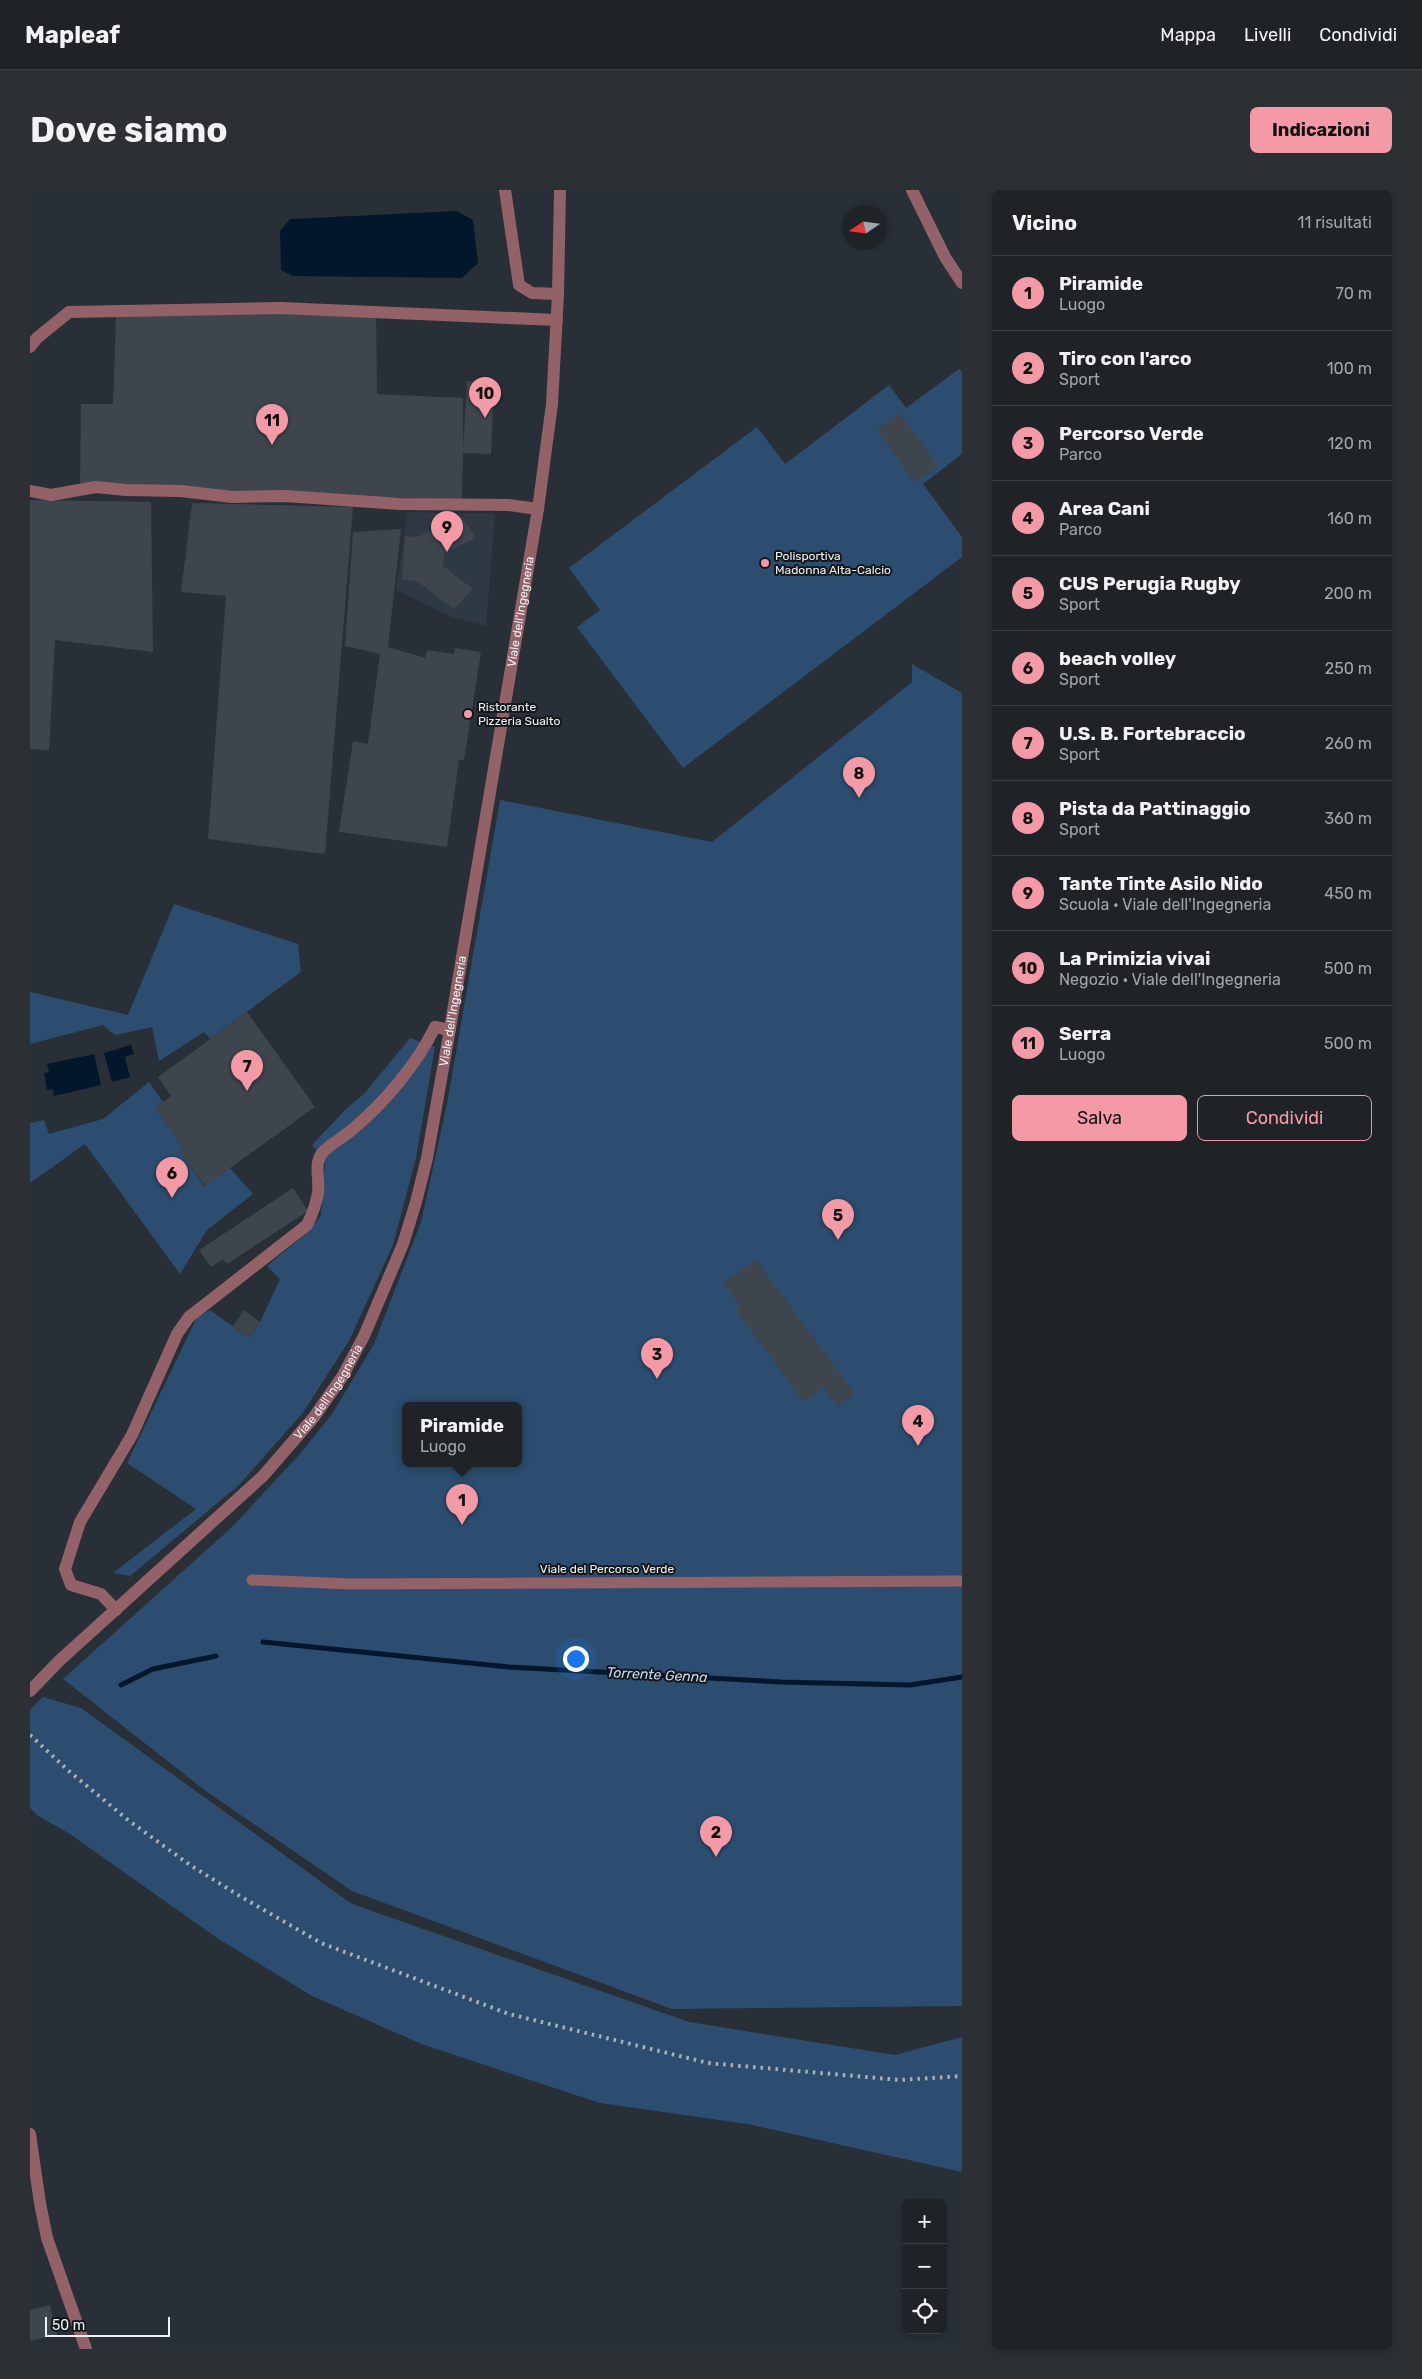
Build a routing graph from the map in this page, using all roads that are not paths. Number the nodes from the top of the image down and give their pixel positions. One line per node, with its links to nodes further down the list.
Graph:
1 (505, 190): 5 (street)
2 (560, 190): 5 (street, Viale dell'Ingegneria)
3 (912, 190): 4 (street)
4 (962, 283)
5 (558, 294): 6 (street, Viale dell'Ingegneria)
6 (557, 320): 7 (street); 9 (street, Viale dell'Ingegneria)
7 (30, 347)
8 (30, 491): 9 (street)
9 (538, 509): 10 (street, Viale dell'Ingegneria)
10 (450, 1030): 13 (street, Viale dell'Ingegneria); 13 (street)
11 (252, 1580): 12 (street, Viale del Percorso Verde)
12 (962, 1581)
13 (116, 1610): 14 (street, Viale dell'Ingegneria)
14 (30, 1691)
15 (30, 2134): 16 (street)
16 (86, 2349)

